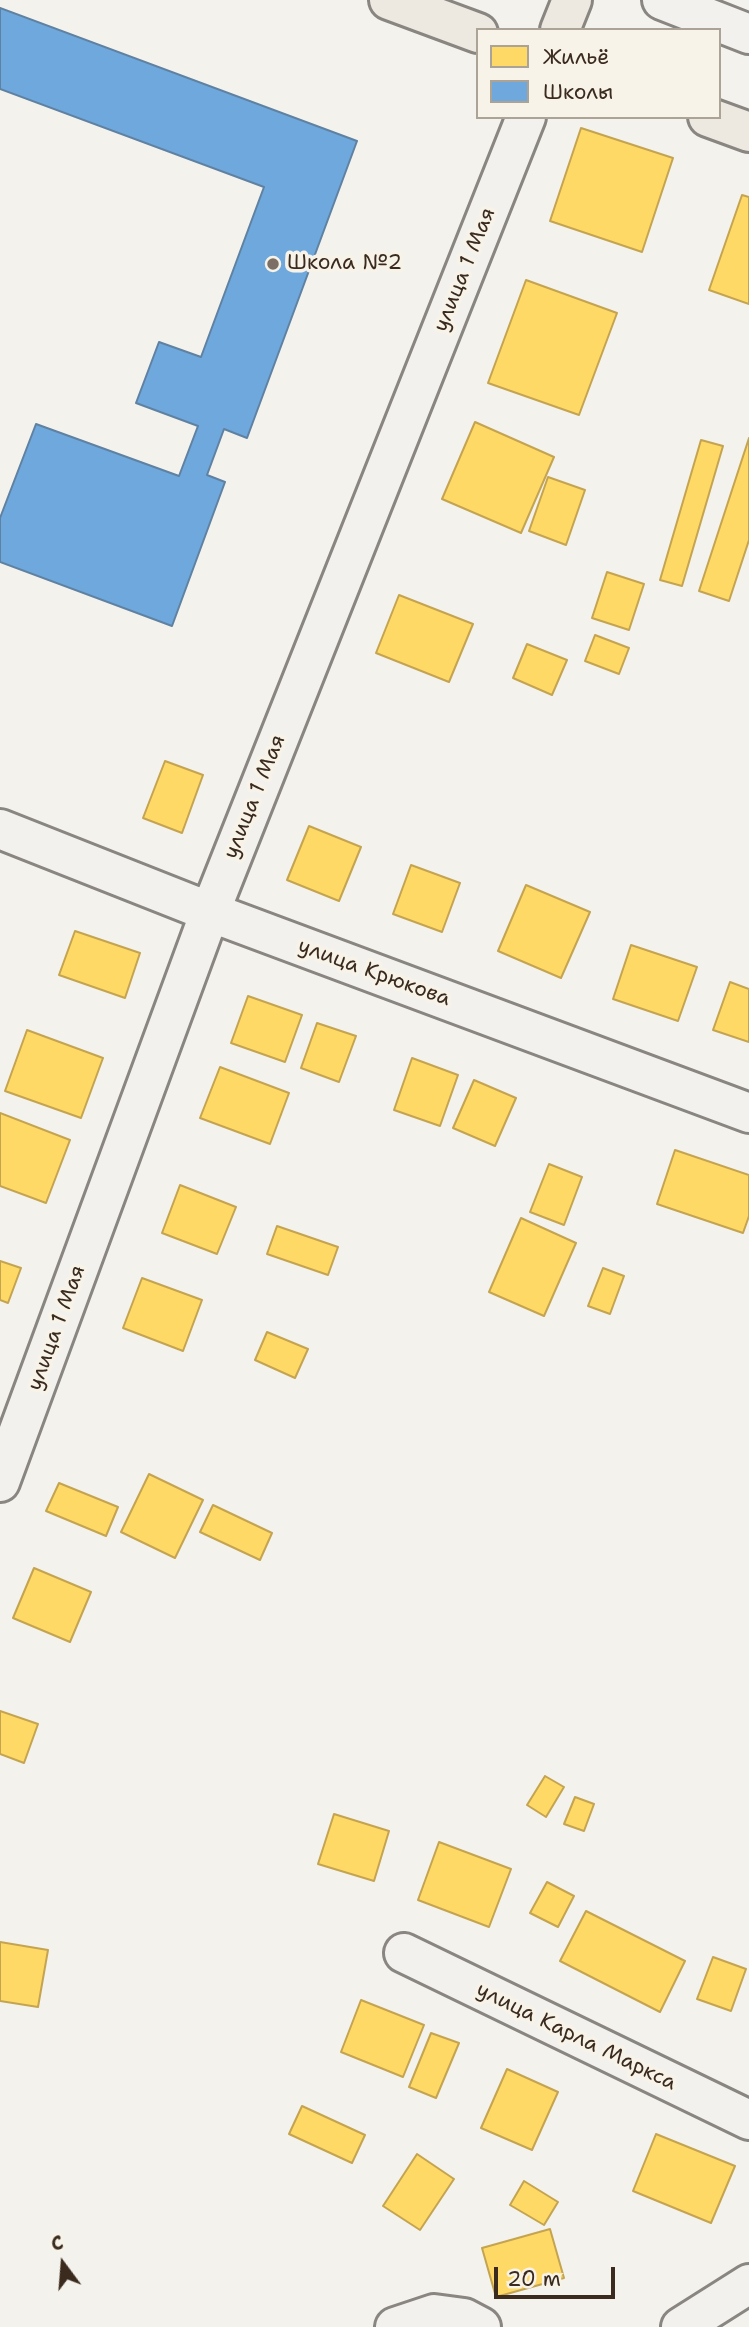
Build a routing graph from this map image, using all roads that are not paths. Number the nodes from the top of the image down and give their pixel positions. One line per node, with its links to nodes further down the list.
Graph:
1 (388, 0): 5 (main road)
2 (572, 0): 4 (main road)
3 (662, 0): 6 (street)
4 (562, 28)
5 (476, 32)
6 (749, 34)
7 (525, 119): 11 (street, улица 1 Мая)
8 (713, 119): 9 (main road)
9 (749, 132)
10 (0, 829): 11 (street, улица Крюкова)
11 (210, 912): 12 (street, улица Крюкова); 13 (street, улица 1 Мая)
12 (749, 1113)
13 (0, 1482)
14 (404, 1953): 15 (street, улица Карла Маркса)
15 (749, 2120)
16 (749, 2284): 19 (street)
17 (395, 2327): 18 (street)
18 (481, 2327)
19 (681, 2327)

